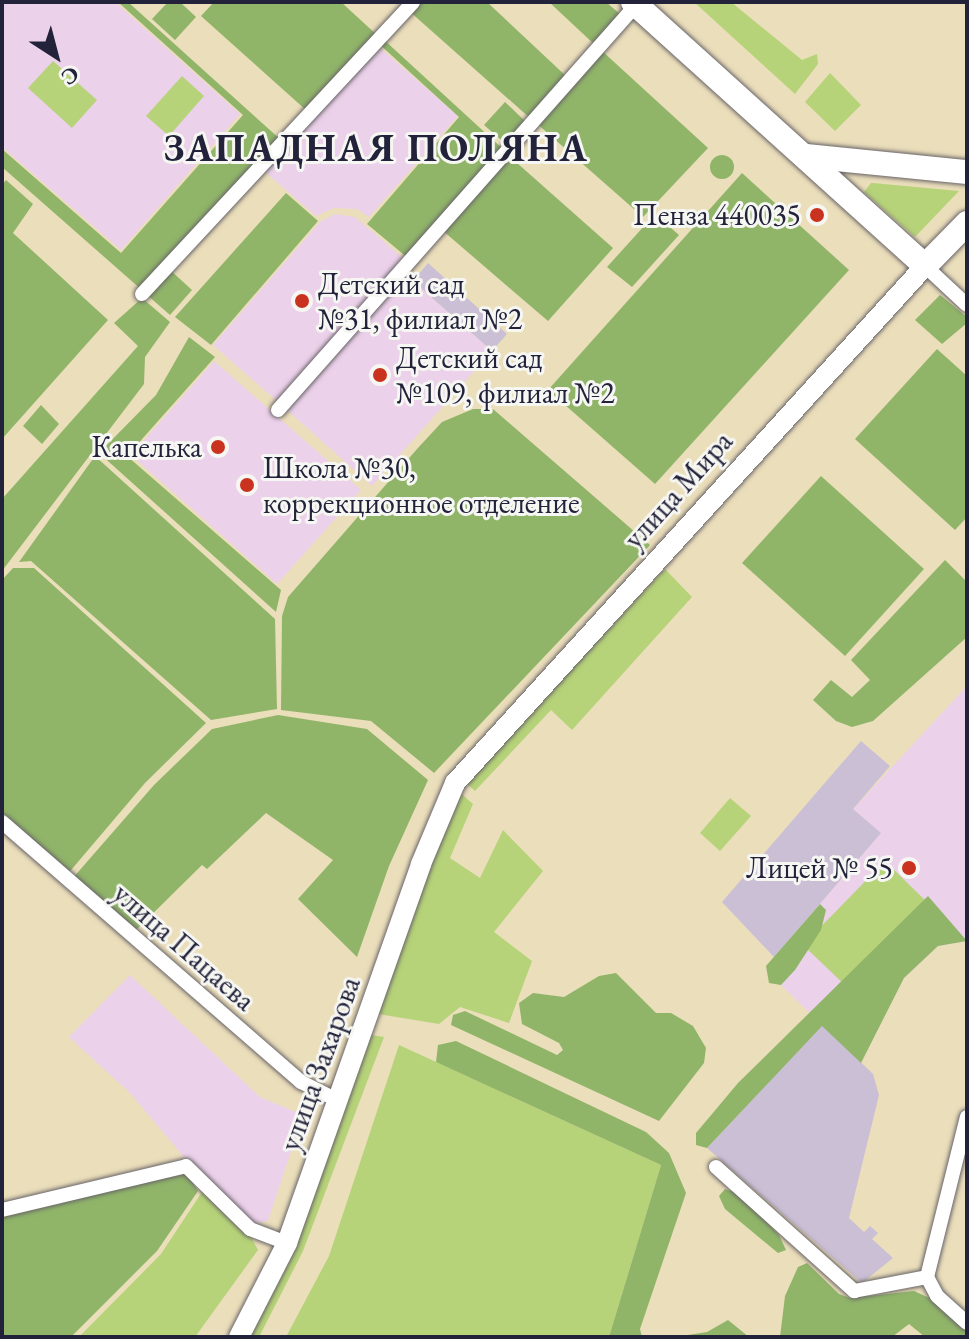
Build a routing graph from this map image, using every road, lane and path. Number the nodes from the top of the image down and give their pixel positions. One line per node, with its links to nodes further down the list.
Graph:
1 (413, 2): 9 (street)
2 (635, 3): 3 (main road); 11 (street)
3 (806, 156): 4 (main road); 6 (main road)
4 (871, 162): 5 (main road); 6 (main road)
5 (967, 172)
6 (845, 193): 8 (main road)
7 (967, 223): 8 (main road, улица Мира)
8 (925, 266): 10 (street); 12 (main road, улица Мира)
9 (142, 294)
10 (967, 305)
11 (278, 410)
12 (443, 804): 14 (main road, улица Захарова)
13 (2, 822): 14 (street, улица Пацаева)
14 (339, 1101): 18 (main road, улица Захарова)
15 (967, 1117): 19 (street)
16 (716, 1167): 19 (street)
17 (2, 1210): 18 (street)
18 (287, 1243): 21 (main road, улица Захарова)
19 (927, 1277): 20 (street)
20 (967, 1323)
21 (239, 1337)

